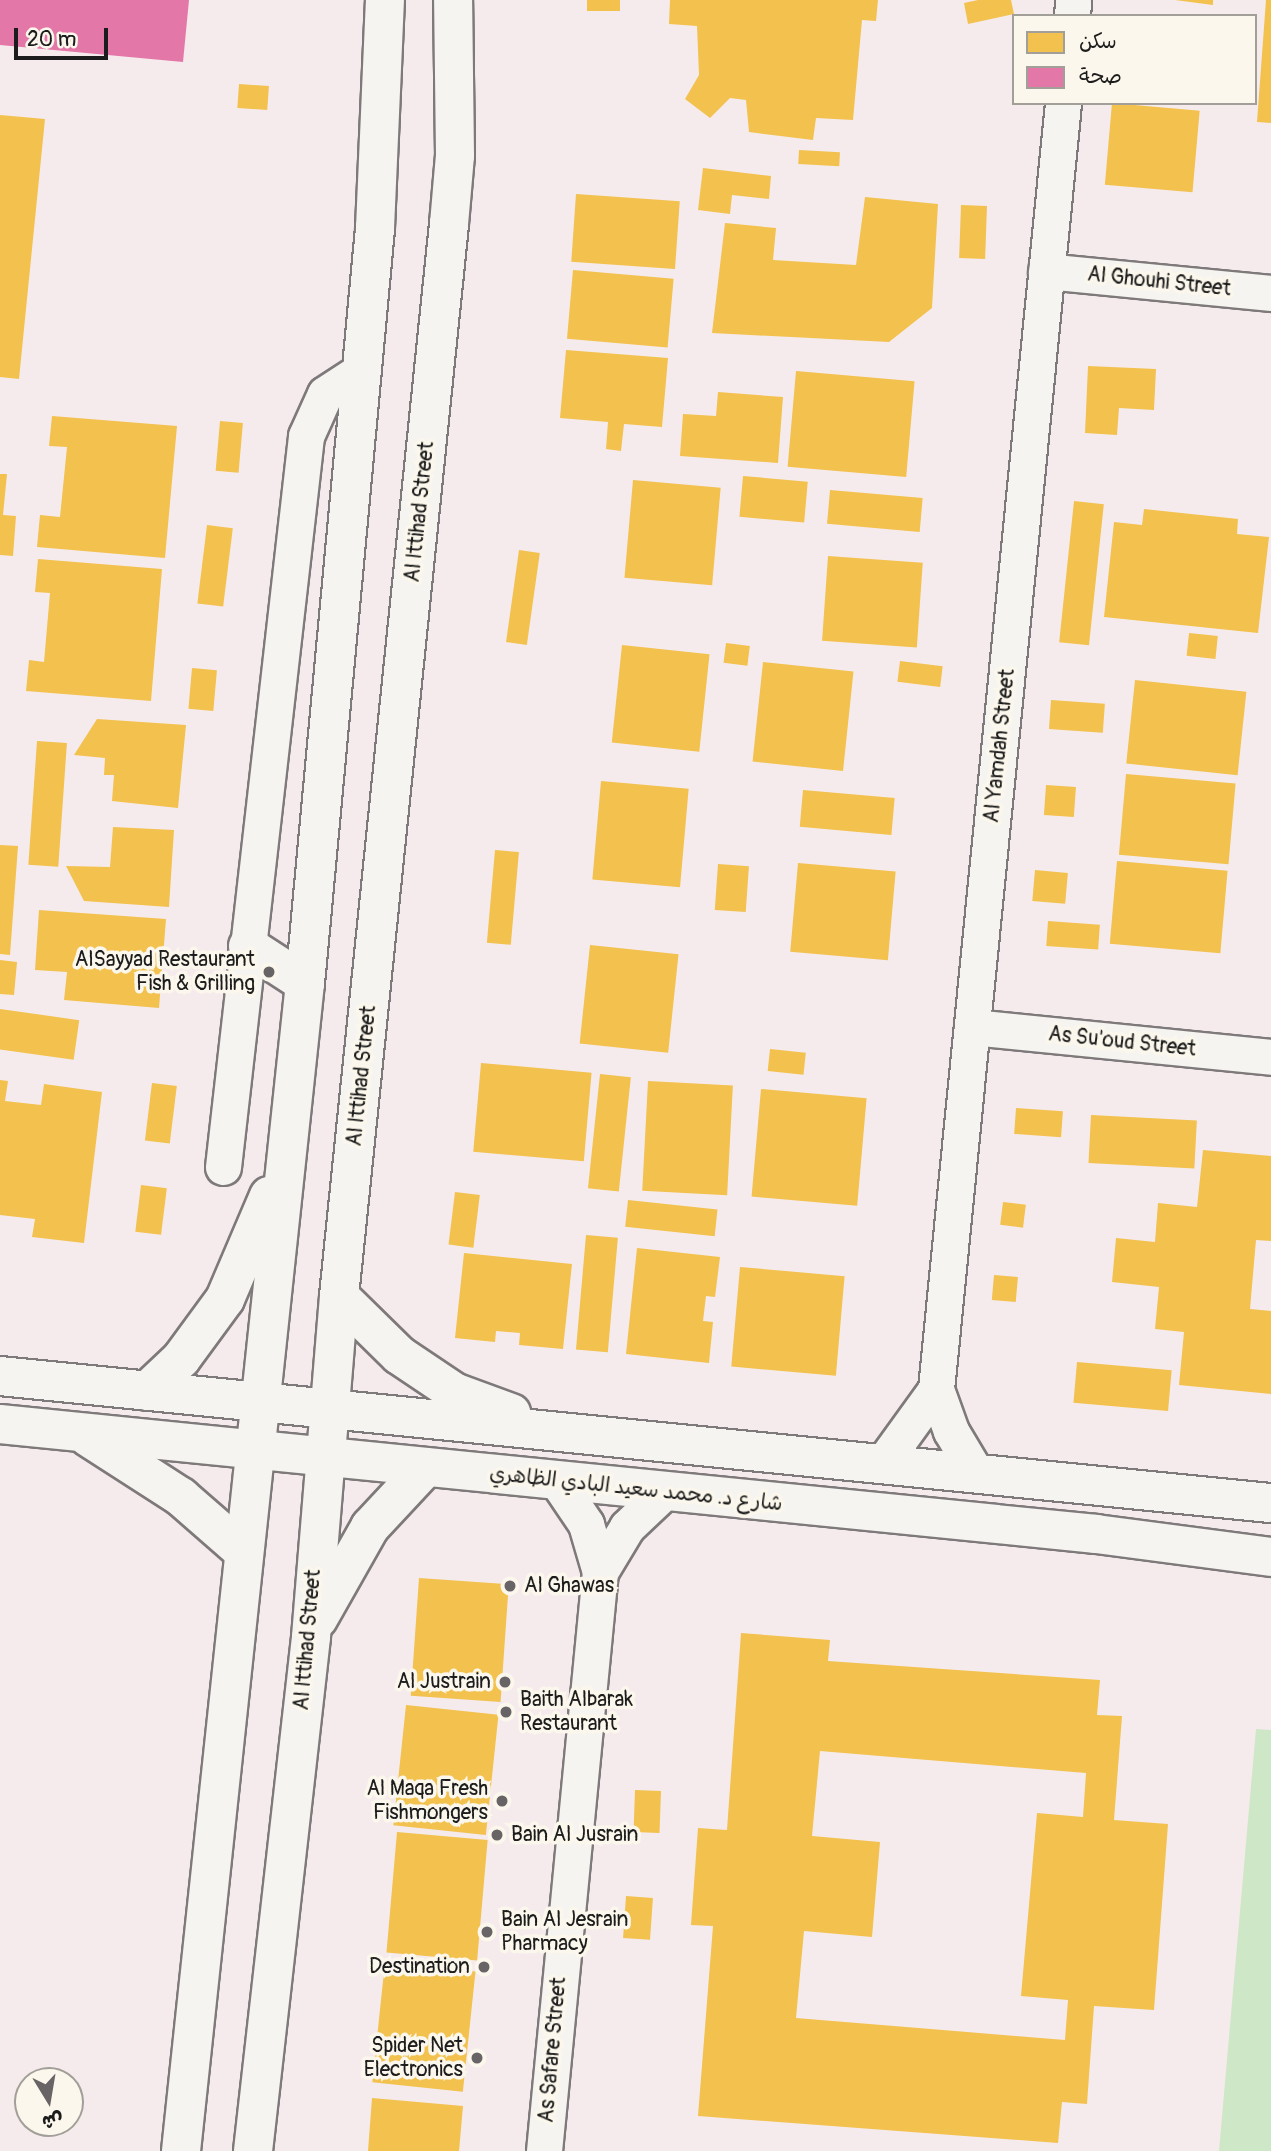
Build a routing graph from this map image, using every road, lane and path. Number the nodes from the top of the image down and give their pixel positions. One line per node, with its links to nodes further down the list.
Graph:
1 (385, 0): 6 (main road)
2 (453, 0): 13 (main road, Al Ittihad Street)
3 (1063, 105): 4 (street, Al Yamdah Street)
4 (1046, 271): 5 (street, Al Ghouhi Street); 9 (street, Al Yamdah Street)
5 (1271, 293)
6 (363, 369): 7 (street); 8 (main road)
7 (248, 946): 8 (main road); 12 (street)
8 (305, 983): 11 (main road)
9 (972, 1027): 10 (street, As Su'oud Street); 15 (street, Al Yamdah Street)
10 (1271, 1057)
11 (287, 1152): 16 (main road); 17 (main road)
12 (223, 1167)
13 (339, 1296): 18 (main road, Al Ittihad Street); 21 (main road)
14 (0, 1376): 16 (main road)
15 (936, 1389): 24 (street); 26 (street, Al Yamdah Street)
16 (147, 1391): 17 (main road)
17 (259, 1403): 18 (main road); 22 (main road)
18 (328, 1410): 21 (main road); 23 (main road, Al Ittihad Street)
19 (0, 1424): 20 (main road, شارع د. محمد سعيد البادي الظاهري)
20 (77, 1431): 22 (main road, شارع د. محمد سعيد البادي الظاهري); 32 (main road)
21 (580, 1433): 24 (main road)
22 (254, 1447): 23 (main road, شارع د. محمد سعيد البادي الظاهري); 32 (main road)
23 (324, 1456): 25 (main road, شارع د. محمد سعيد البادي الظاهري); 35 (main road, Al Ittihad Street)
24 (882, 1464): 26 (main road)
25 (426, 1467): 27 (main road, شارع د. محمد سعيد البادي الظاهري); 35 (main road)
26 (976, 1473): 28 (main road)
27 (557, 1481): 29 (main road, شارع د. محمد سعيد البادي الظاهري); 34 (street, As Safare Street)
28 (1105, 1487): 30 (main road); 31 (main road)
29 (664, 1492): 31 (main road, شارع د. محمد سعيد البادي الظاهري); 34 (street, As Safare Street)
30 (1271, 1503)
31 (1096, 1534): 33 (main road, شارع د. محمد سعيد البادي الظاهري)
32 (243, 1551): 36 (main road)
33 (1271, 1557)
34 (600, 1572): 38 (street, As Safare Street)
35 (311, 1637): 37 (main road, Al Ittihad Street)
36 (181, 2151)
37 (253, 2151)
38 (544, 2151)

